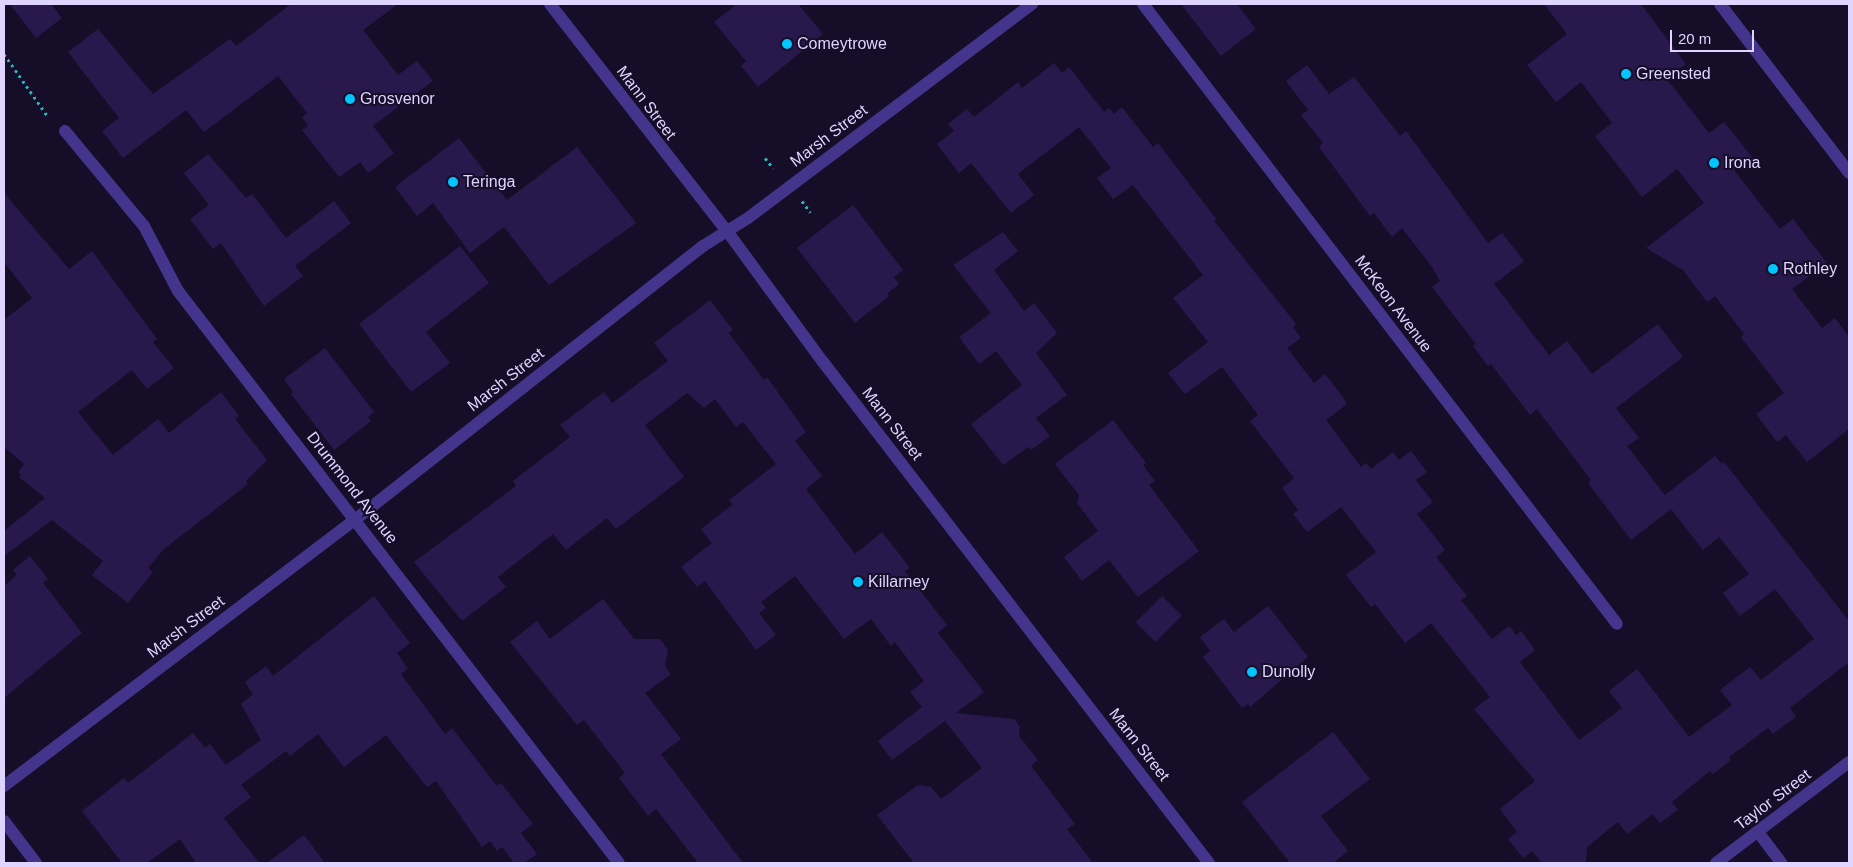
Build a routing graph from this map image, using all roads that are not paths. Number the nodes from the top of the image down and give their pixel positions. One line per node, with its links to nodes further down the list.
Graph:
1 (550, 4): 7 (street, Mann Street)
2 (1032, 4): 7 (street, Marsh Street)
3 (1143, 4): 9 (street, McKeon Avenue)
4 (1720, 4): 6 (street)
5 (64, 131): 8 (street, Drummond Avenue)
6 (1849, 173)
7 (727, 231): 8 (street, Marsh Street); 16 (street, Mann Street)
8 (356, 519): 11 (street, Marsh Street); 15 (street, Drummond Avenue)
9 (1617, 624)
10 (1849, 762): 13 (street, Taylor Street)
11 (4, 786)
12 (4, 821): 14 (street)
13 (1758, 832): 17 (street, Taylor Street); 18 (street)
14 (36, 863)
15 (619, 863)
16 (1209, 863)
17 (1716, 863)
18 (1781, 863)

